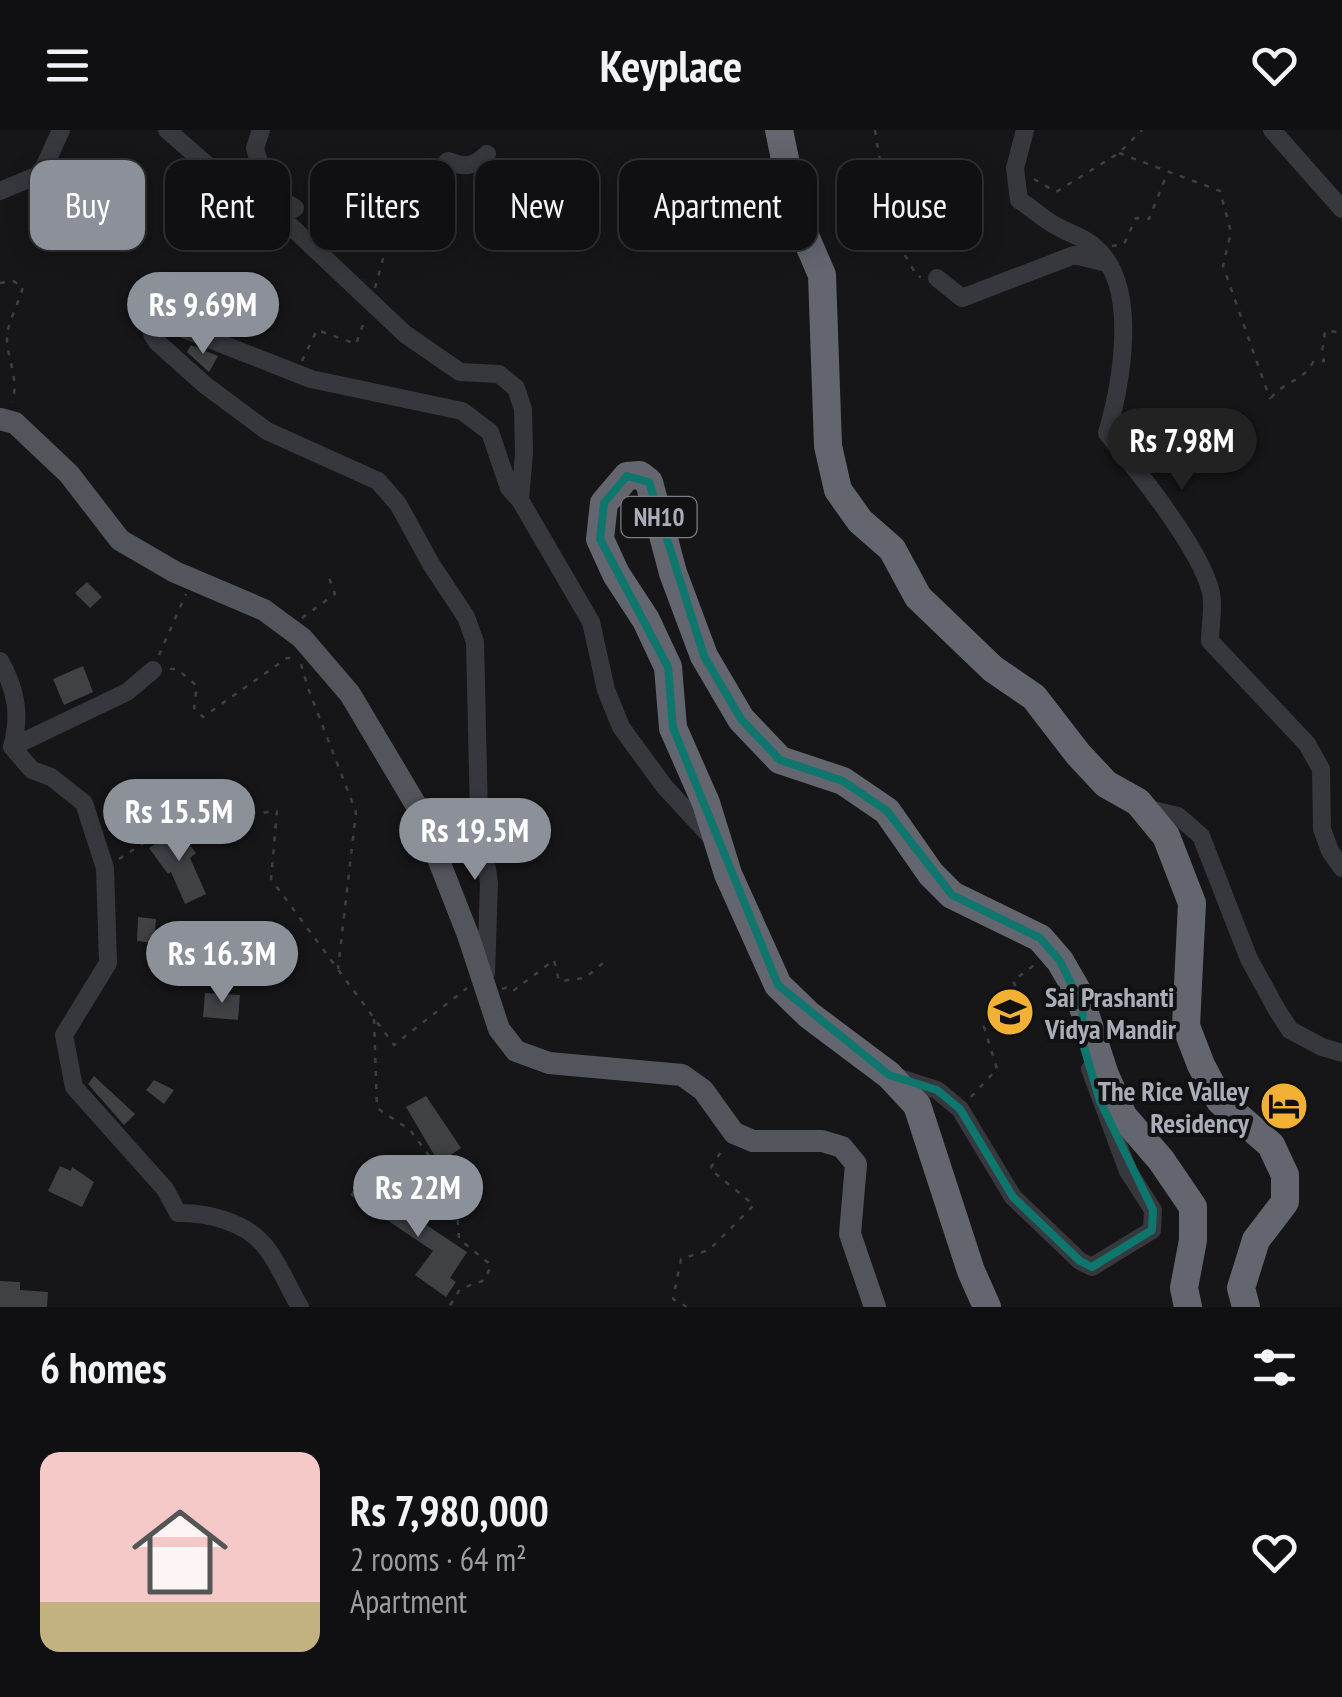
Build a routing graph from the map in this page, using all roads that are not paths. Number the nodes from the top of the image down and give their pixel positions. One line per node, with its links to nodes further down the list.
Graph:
1 (61, 130): 11 (street)
2 (167, 130): 8 (street)
3 (261, 130): 9 (street)
4 (779, 130): 21 (highway)
5 (1025, 130): 14 (street)
6 (1272, 130): 12 (street)
7 (487, 154): 10 (street)
8 (201, 160)
9 (258, 160)
10 (455, 163)
11 (0, 192)
12 (1342, 209)
13 (290, 226): 17 (street)
14 (1110, 269): 15 (street); 23 (street)
15 (938, 278)
16 (3, 420): 25 (main road)
17 (520, 500): 22 (street); 25 (street)
18 (0, 661): 20 (street)
19 (153, 670): 20 (street)
20 (12, 747): 28 (street)
21 (1143, 808): 26 (street); 32 (highway)
22 (720, 847): 24 (highway, NH10); 27 (highway, NH10)
23 (1342, 868)
24 (1083, 1008): 27 (street); 31 (highway, NH10)
25 (492, 1013): 29 (main road)
26 (1342, 1053)
27 (889, 1075): 30 (highway, NH10)
28 (301, 1306)
29 (875, 1307)
30 (987, 1307)
31 (1188, 1307)
32 (1246, 1307)

